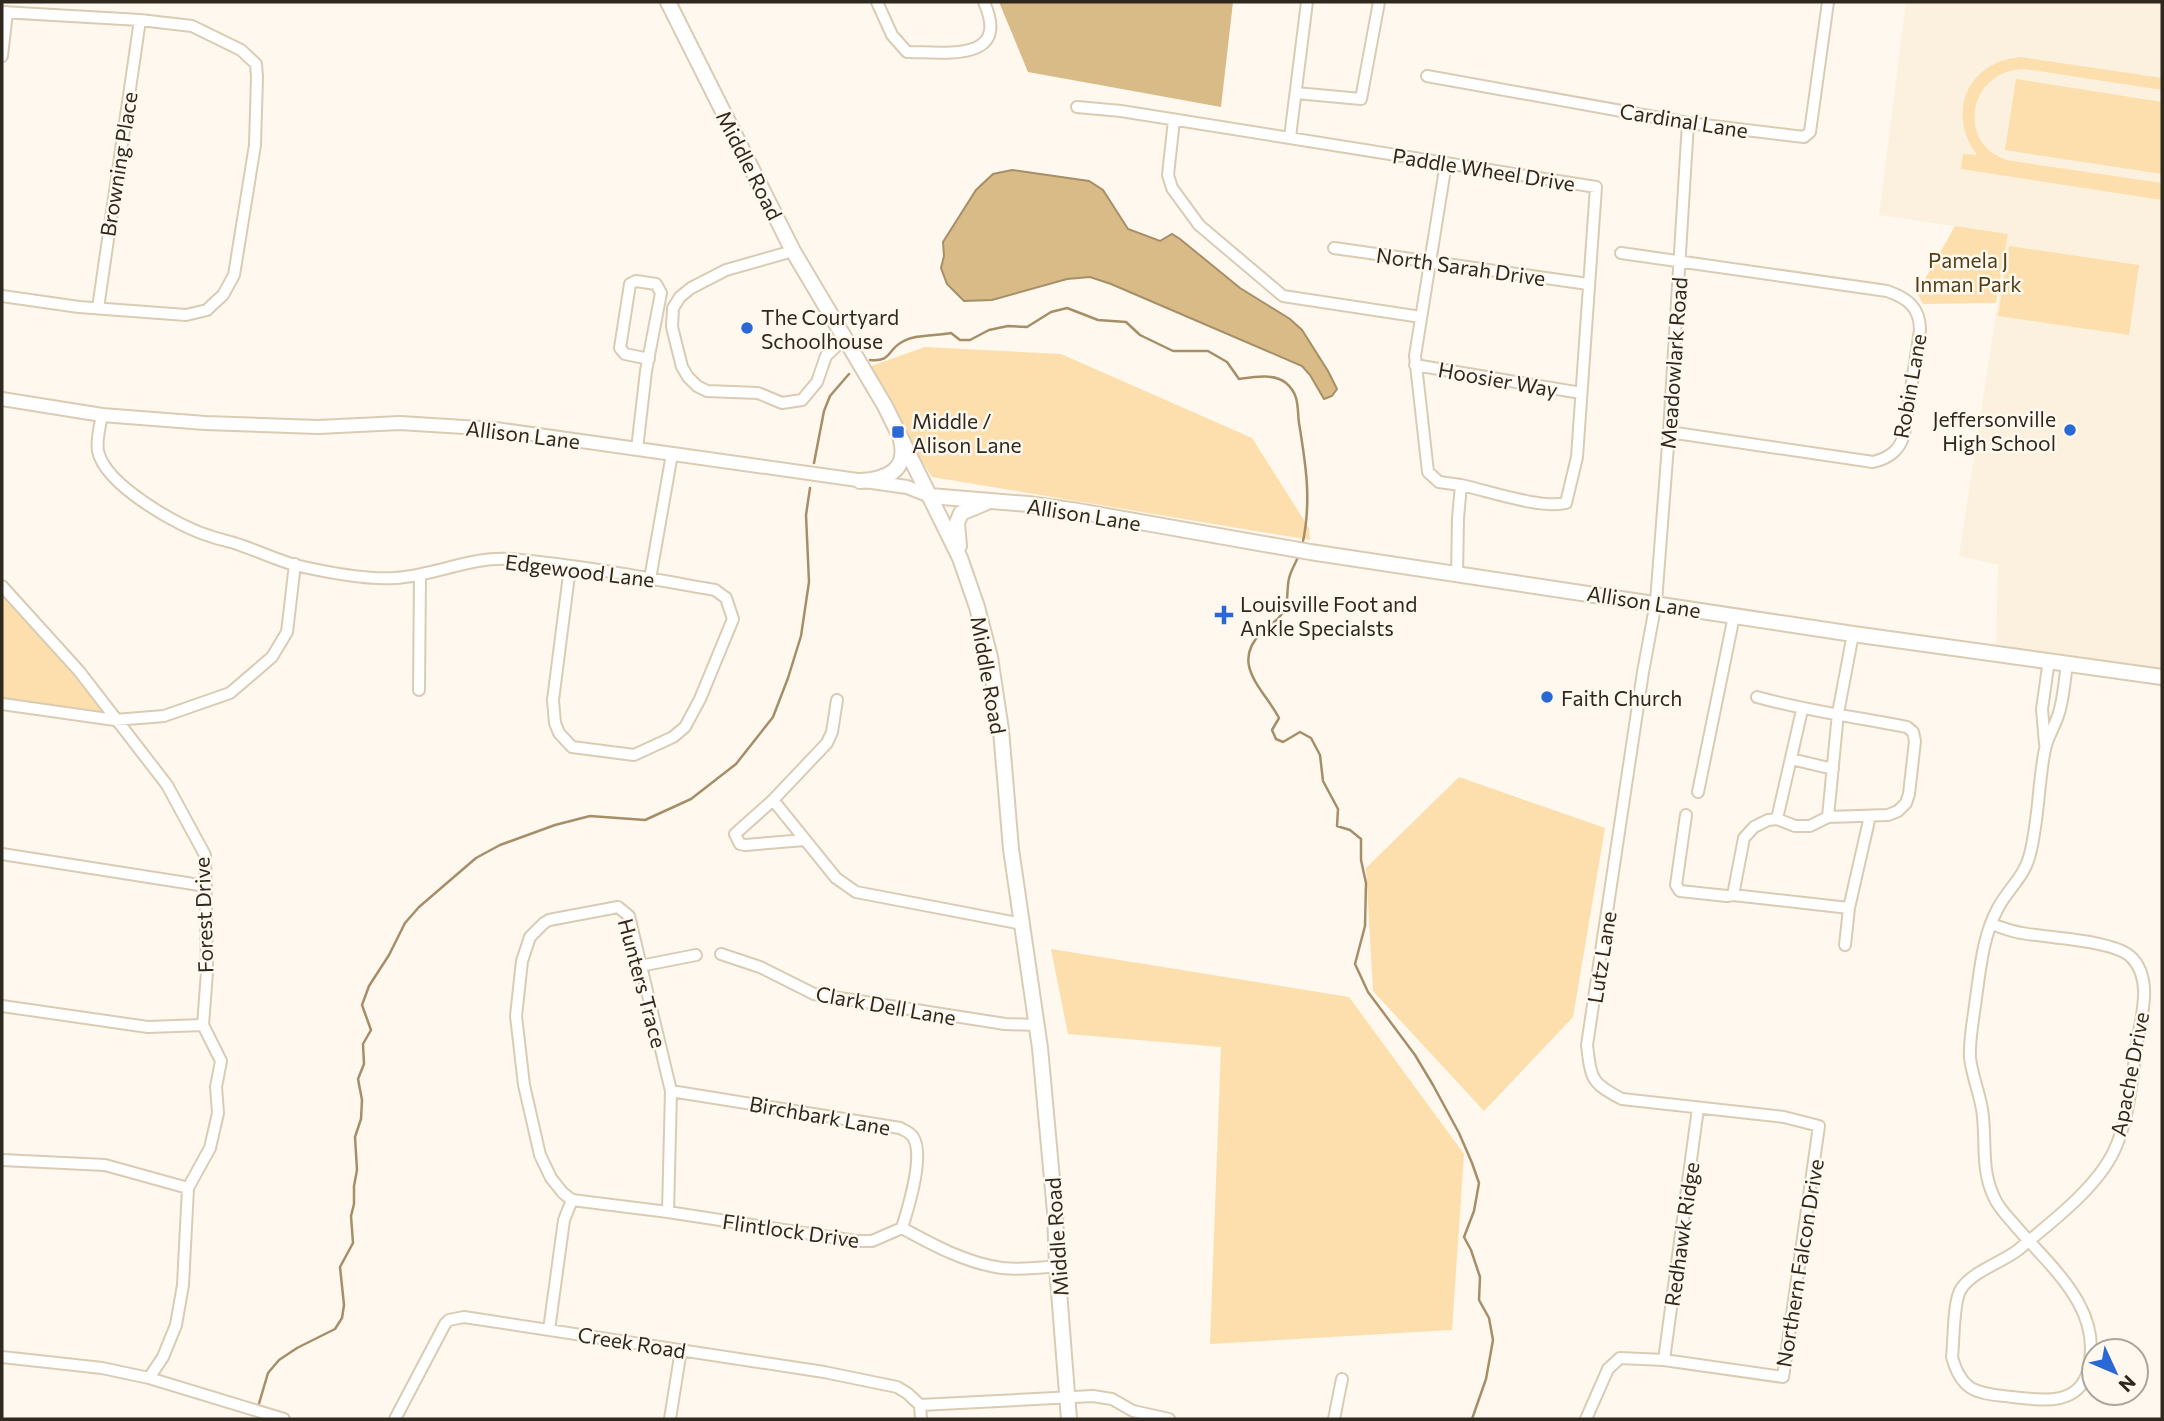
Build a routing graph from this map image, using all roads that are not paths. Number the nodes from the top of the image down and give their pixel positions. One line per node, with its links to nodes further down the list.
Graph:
1 (668, 2): 18 (main road, Middle Road)
2 (877, 2): 3 (street)
3 (984, 2)
4 (1307, 2): 11 (street)
5 (1379, 2): 11 (street)
6 (1827, 2): 14 (street, Cardinal Lane)
7 (4, 12): 8 (street); 9 (street)
8 (140, 20): 24 (street, Browning Place); 24 (street)
9 (2, 56)
10 (1427, 76): 14 (street, Cardinal Lane)
11 (1296, 93): 15 (street)
12 (1077, 107): 13 (street, Paddle Wheel Drive)
13 (1174, 120): 15 (street, Paddle Wheel Drive); 25 (street)
14 (1688, 123): 20 (street, Meadowlark Road)
15 (1290, 137): 16 (street, Paddle Wheel Drive)
16 (1446, 163): 21 (street); 22 (street, Paddle Wheel Drive)
17 (1334, 248): 21 (street, North Sarah Drive)
18 (793, 251): 26 (main road, Middle Road); 26 (street)
19 (1621, 253): 20 (street, Robin Lane)
20 (1679, 261): 32 (street, Meadowlark Road); 32 (street, Robin Lane)
21 (1430, 262): 22 (street, North Sarah Drive); 25 (street)
22 (1588, 284): 29 (street, Paddle Wheel Drive)
23 (2, 296): 24 (street)
24 (98, 308)
25 (1421, 317): 28 (street)
26 (845, 338): 33 (main road, Middle Road)
27 (649, 359): 27 (street); 34 (street)
28 (1415, 365): 29 (street, Hoosier Way); 37 (street)
29 (1581, 393): 37 (street, Paddle Wheel Drive)
30 (2, 399): 31 (street, Allison Lane)
31 (102, 415): 34 (street, Allison Lane); 41 (street, Edgewood Lane)
32 (1669, 432): 47 (street, Meadowlark Road)
33 (900, 435): 36 (main road); 38 (main road, Middle Road)
34 (637, 449): 35 (street, Allison Lane)
35 (672, 454): 36 (street, Allison Lane); 45 (street)
36 (860, 481): 38 (street, Allison Lane)
37 (1461, 485): 43 (street)
38 (930, 496): 39 (main road, Allison Lane); 40 (main road, Middle Road)
39 (987, 502): 40 (main road); 43 (main road, Allison Lane)
40 (960, 558): 74 (main road, Middle Road)
41 (295, 565): 44 (street, Edgewood Lane); 59 (street)
42 (570, 567): 44 (street, Edgewood Lane); 45 (street, Edgewood Lane); 45 (street, Edgewood Lane)
43 (1457, 574): 47 (main road, Allison Lane)
44 (420, 575): 53 (street)
45 (650, 579)
46 (2, 586): 59 (street, Forest Drive)
47 (1656, 602): 48 (main road, Allison Lane); 84 (street, Lutz Lane)
48 (1734, 616): 49 (main road, Allison Lane); 63 (street)
49 (1853, 634): 50 (main road, Allison Lane); 58 (street)
50 (2049, 660): 51 (main road, Allison Lane); 60 (street)
51 (2067, 662): 52 (main road, Allison Lane); 60 (street)
52 (2162, 677)
53 (419, 690)
54 (1756, 697): 57 (street)
55 (837, 700): 64 (street)
56 (2, 704): 59 (street)
57 (1802, 710): 58 (street); 61 (street)
58 (1838, 713): 62 (street); 66 (street)
59 (115, 719): 71 (street, Forest Drive)
60 (2046, 747): 75 (street)
61 (1791, 759): 62 (street); 68 (street)
62 (1833, 768): 67 (street)
63 (1698, 792)
64 (773, 800): 69 (street); 69 (street)
65 (1686, 815): 72 (street)
66 (1870, 816): 67 (street); 73 (street)
67 (1828, 817): 68 (street)
68 (1777, 819): 72 (street)
69 (805, 840): 74 (street)
70 (2, 854): 71 (street)
71 (206, 886): 81 (street, Forest Drive)
72 (1733, 895): 73 (street)
73 (1849, 908): 76 (street)
74 (1023, 924): 82 (main road, Middle Road)
75 (1991, 924): 91 (street); 91 (street, Apache Drive)
76 (1845, 945)
77 (721, 954): 82 (street, Clark Dell Lane)
78 (696, 955): 79 (street)
79 (640, 966): 83 (street, Hunters Trace); 88 (street, Hunters Trace)
80 (2, 1006): 81 (street)
81 (203, 1025): 87 (street)
82 (1036, 1025): 92 (main road, Middle Road)
83 (671, 1091): 89 (street, Hunters Trace); 90 (street, Birchbark Lane)
84 (1698, 1108): 85 (street, Lutz Lane); 96 (street, Redhawk Ridge)
85 (1819, 1126): 96 (street, Northern Falcon Drive)
86 (2, 1160): 87 (street)
87 (188, 1188): 97 (street)
88 (572, 1199): 89 (street, Flintlock Drive); 93 (street)
89 (668, 1212): 90 (street, Flintlock Drive)
90 (902, 1228): 92 (street)
91 (2028, 1241): 91 (street, Apache Drive)
92 (1057, 1266): 99 (main road, Middle Road)
93 (549, 1329): 94 (street, Creek Road); 103 (street, Creek Road)
94 (681, 1350): 100 (street, Creek Road); 104 (street)
95 (2, 1357): 97 (street)
96 (1664, 1360): 109 (street, Northern Falcon Drive)
97 (149, 1378): 101 (street)
98 (1342, 1379): 108 (street)
99 (1068, 1398): 100 (street); 102 (street); 106 (main road, Middle Road)
100 (920, 1405): 105 (street)
101 (281, 1418)
102 (1155, 1418): 107 (street)
103 (395, 1419)
104 (670, 1419)
105 (921, 1419)
106 (1069, 1419)
107 (1170, 1419)
108 (1334, 1419)
109 (1586, 1419)

